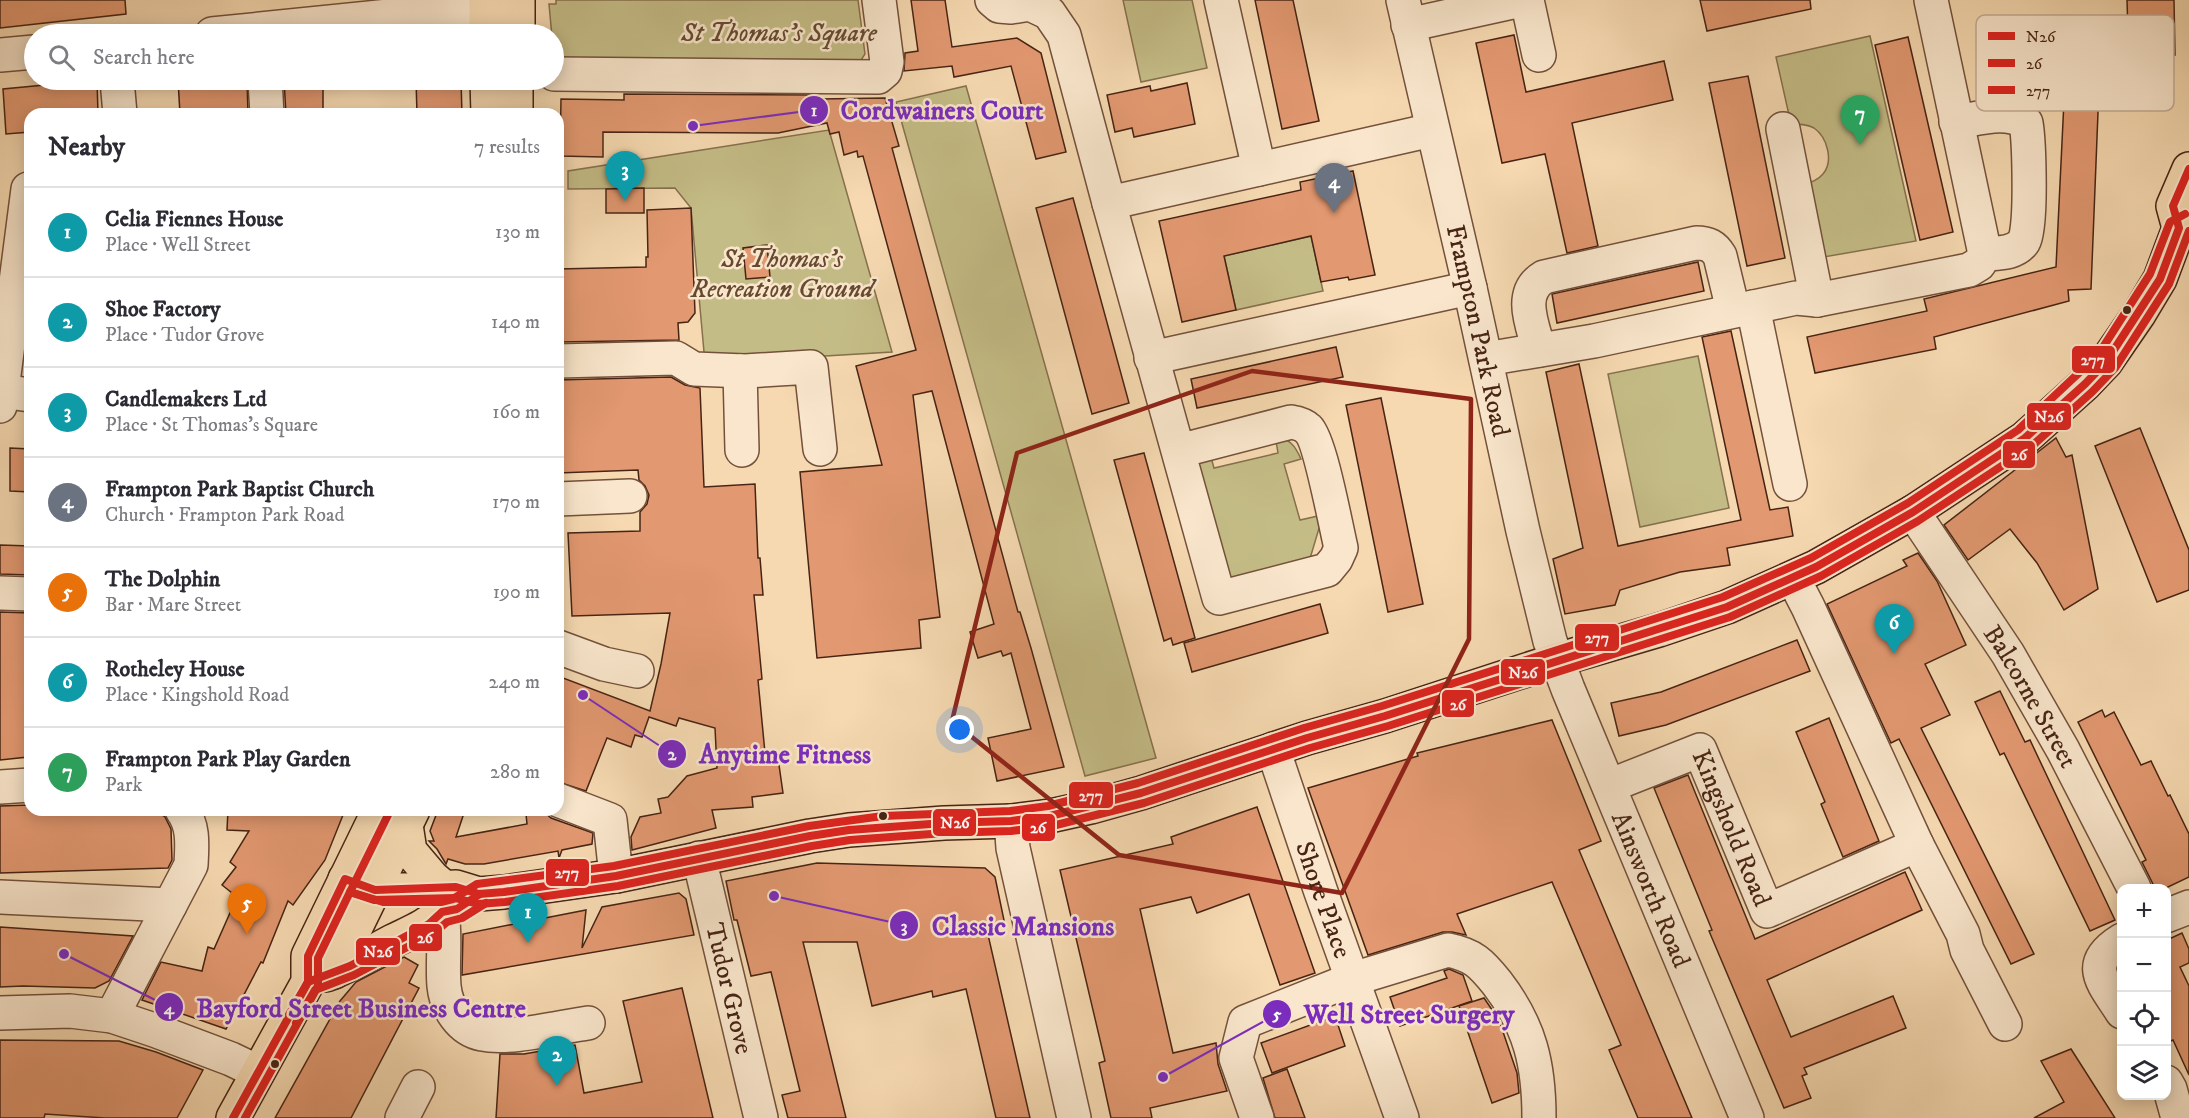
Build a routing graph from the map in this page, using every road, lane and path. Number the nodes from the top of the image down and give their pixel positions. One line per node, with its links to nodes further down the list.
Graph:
1 (518, 0): 12 (main road)
2 (879, 0): 16 (street)
3 (992, 0): 31 (street)
4 (1221, 0): 28 (street)
5 (1522, 0): 9 (street)
6 (1527, 0): 15 (street)
7 (1931, 0): 25 (street)
8 (419, 8): 10 (street); 11 (street)
9 (1406, 13): 27 (street, Frampton Park Road)
10 (486, 14)
11 (314, 24)
12 (518, 24)
13 (24, 53): 14 (street)
14 (0, 55)
15 (1539, 55)
16 (564, 74)
17 (118, 90): 21 (street)
18 (266, 90): 22 (street)
19 (487, 90): 23 (main road)
20 (516, 90): 24 (main road)
21 (119, 108)
22 (267, 108)
23 (488, 108)
24 (516, 108)
25 (1956, 122): 33 (street); 33 (street)
26 (1783, 129): 35 (street)
27 (1432, 130): 28 (street); 34 (street, Frampton Park Road)
28 (1259, 169): 31 (street)
29 (2189, 169): 32 (main road)
30 (19, 188): 37 (street)
31 (1108, 203): 39 (street)
32 (2182, 239): 50 (main road)
33 (1985, 254): 35 (street)
34 (1470, 288): 39 (street); 40 (street, Frampton Park Road)
35 (1817, 300): 36 (street)
36 (1743, 309): 38 (street); 38 (street); 47 (street)
37 (4, 346): 43 (street)
38 (1539, 350): 40 (street)
39 (1151, 358): 46 (street)
40 (1486, 359): 55 (street, Frampton Park Road)
41 (564, 361): 42 (street)
42 (740, 371): 44 (street); 45 (street)
43 (11, 397)
44 (820, 449)
45 (742, 450)
46 (1179, 451): 46 (street)
47 (1790, 484)
48 (630, 496): 49 (street)
49 (564, 499)
50 (1913, 512): 51 (main road); 69 (street, Balcorne Street)
51 (1792, 578): 55 (main road); 66 (street)
52 (0, 593): 53 (street)
53 (24, 594)
54 (564, 649): 56 (street)
55 (1557, 660): 57 (main road); 59 (street, Ainsworth Road)
56 (637, 671)
57 (1273, 749): 65 (main road); 78 (street, Shore Place)
58 (24, 785): 60 (street)
59 (1609, 786): 66 (street, Kingshold Road); 93 (street, Ainsworth Road)
60 (0, 787)
61 (564, 802): 68 (street)
62 (186, 816): 73 (street)
63 (398, 816): 70 (main road)
64 (399, 816): 72 (main road)
65 (1011, 821): 67 (main road); 89 (street)
66 (1917, 845): 83 (street)
67 (699, 858): 68 (main road); 88 (street, Tudor Grove)
68 (616, 876): 72 (main road)
69 (2132, 884)
70 (355, 894): 72 (main road); 77 (main road)
71 (0, 897): 73 (street)
72 (444, 900): 77 (main road); 82 (street)
73 (170, 905): 81 (street)
74 (2189, 907): 75 (street)
75 (2171, 914)
76 (2117, 943): 79 (street)
77 (321, 977): 84 (main road)
78 (1353, 979): 90 (street); 91 (street, Shore Place); 92 (street)
79 (2117, 1005)
80 (0, 1013): 81 (street)
81 (112, 1016): 84 (street)
82 (588, 1023)
83 (2005, 1024)
84 (258, 1072): 86 (main road)
85 (418, 1087): 87 (street)
86 (239, 1116)
87 (402, 1118)
88 (761, 1118)
89 (1074, 1118)
90 (1257, 1118)
91 (1402, 1118)
92 (1539, 1118)
93 (1747, 1118)

